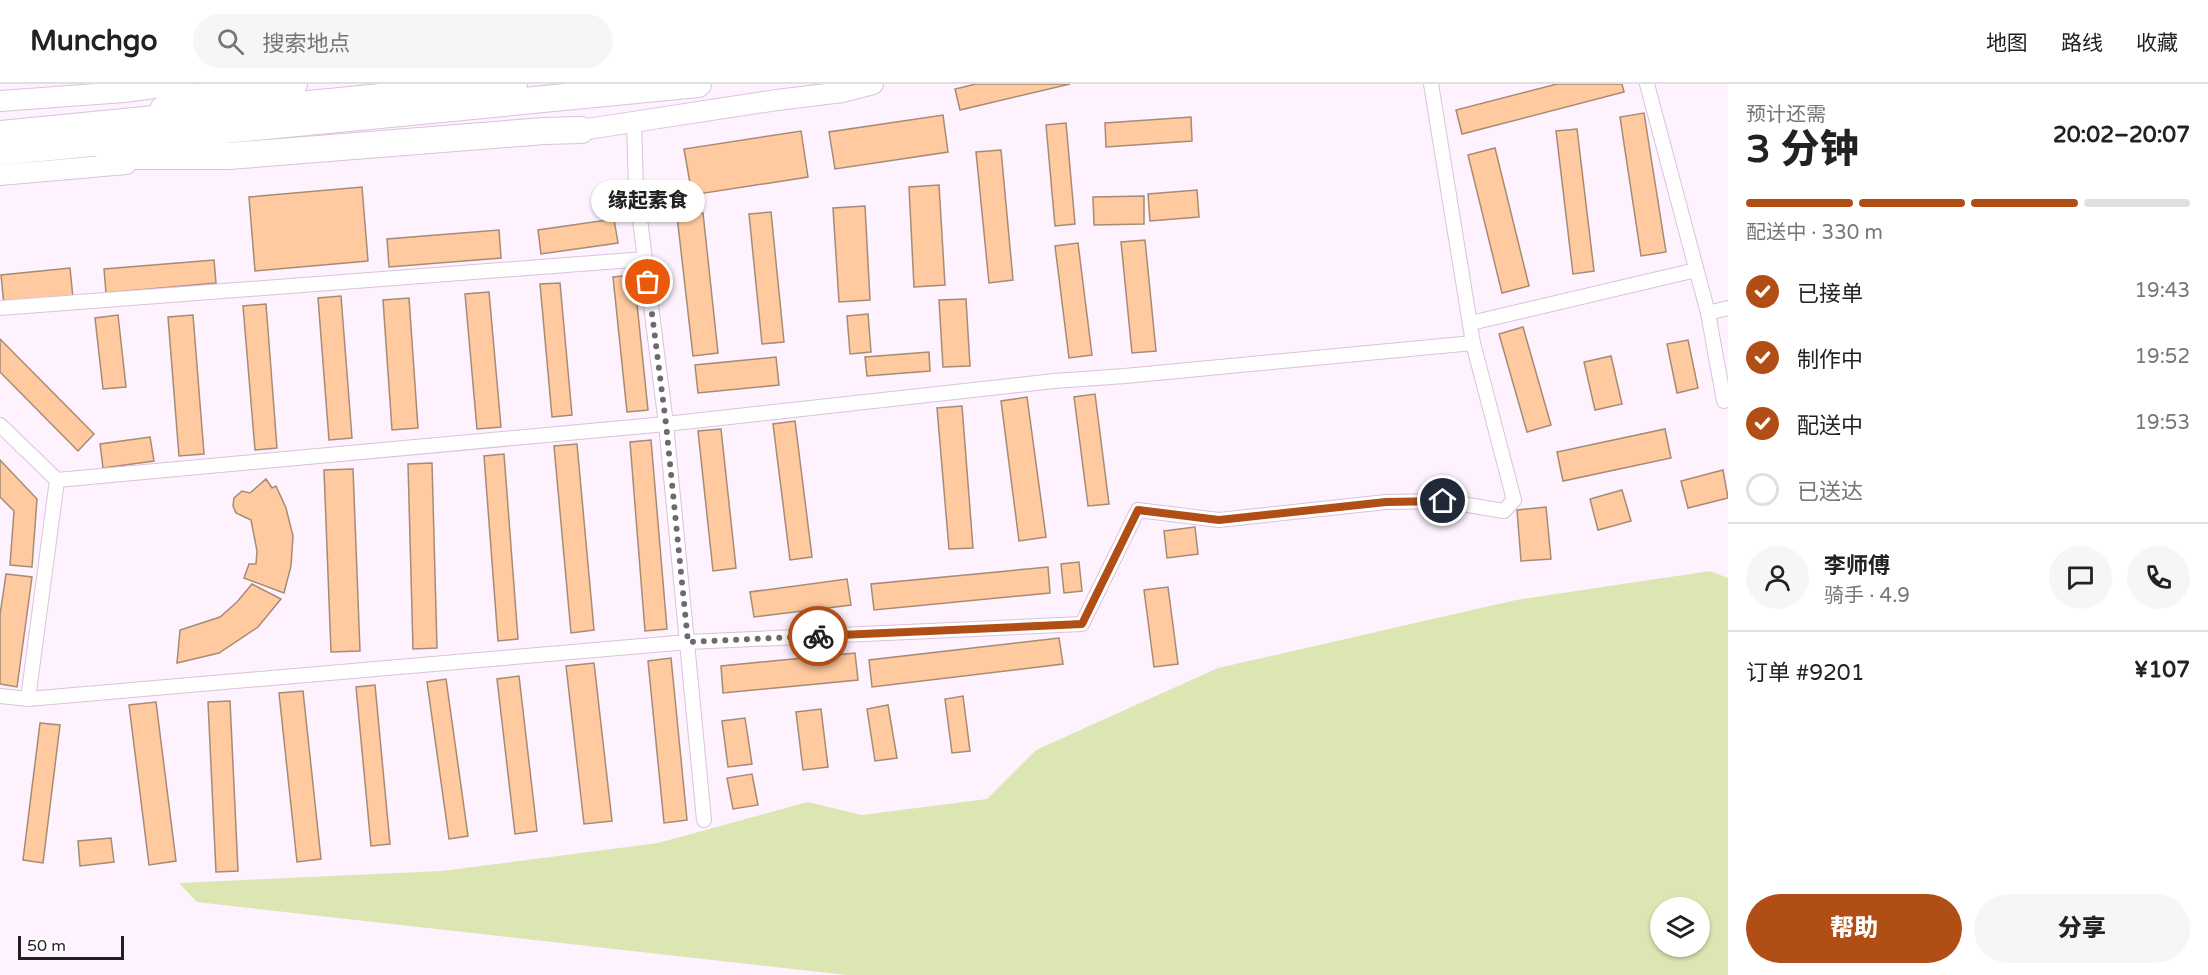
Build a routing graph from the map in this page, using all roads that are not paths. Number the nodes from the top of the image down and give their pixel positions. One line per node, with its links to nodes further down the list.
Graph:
1 (184, 84): 8 (main road)
2 (294, 84): 9 (highway)
3 (514, 84): 9 (highway)
4 (698, 84): 12 (highway)
5 (873, 84): 10 (main road)
6 (1431, 84): 18 (street)
7 (1647, 84): 14 (street)
8 (0, 101)
9 (143, 120): 12 (highway)
10 (634, 123): 11 (main road); 13 (street)
11 (581, 130): 12 (highway); 12 (main road)
12 (0, 153)
13 (645, 259): 15 (street); 21 (street)
14 (1696, 270): 17 (street); 18 (street)
15 (0, 308)
16 (1728, 308): 17 (street)
17 (1708, 313): 20 (street)
18 (1471, 323): 19 (street)
19 (1473, 343): 21 (street); 24 (street)
20 (1724, 401)
21 (666, 424): 23 (street); 24 (street)
22 (0, 425): 23 (street)
23 (57, 480): 26 (street)
24 (688, 642): 26 (street); 27 (street)
25 (0, 696): 26 (street)
26 (28, 699)
27 (704, 820)

